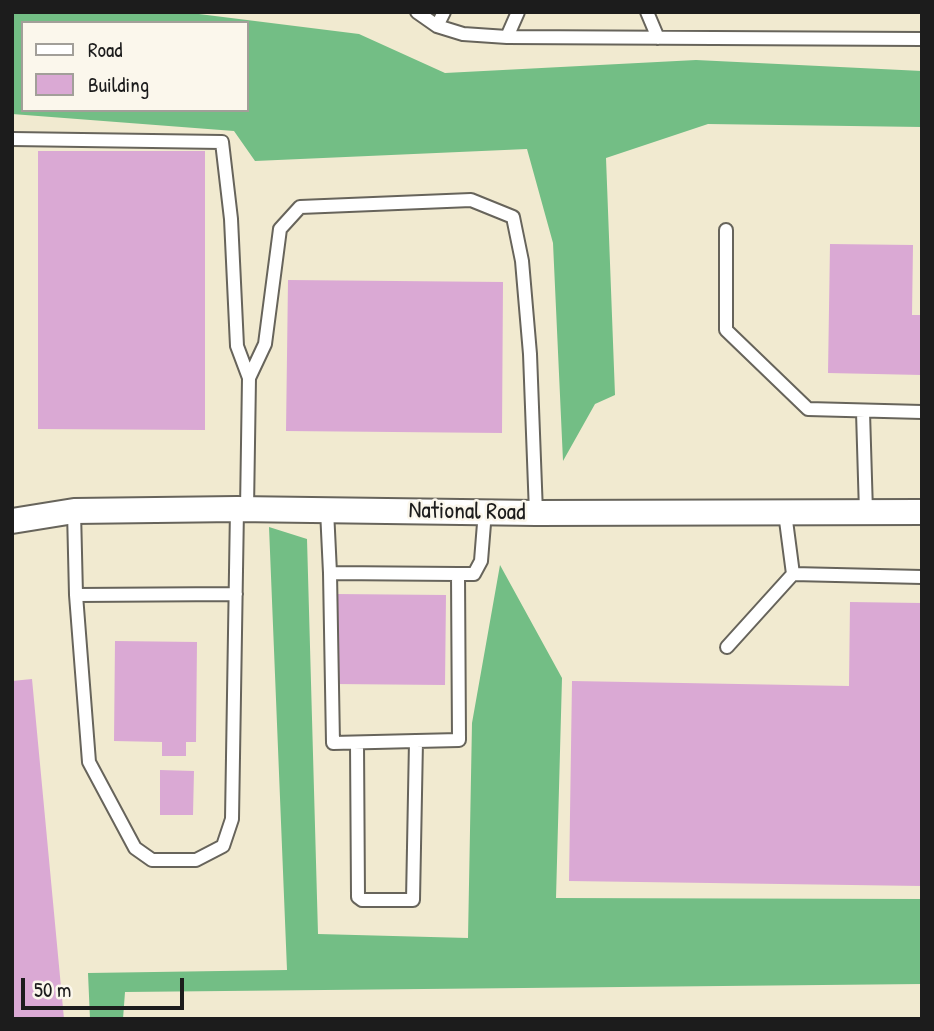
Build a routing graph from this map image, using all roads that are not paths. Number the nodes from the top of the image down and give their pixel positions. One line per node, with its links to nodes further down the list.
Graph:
1 (417, 12): 5 (lane)
2 (444, 12): 5 (lane)
3 (518, 12): 6 (lane)
4 (647, 12): 7 (lane)
5 (437, 26): 6 (lane)
6 (507, 37): 7 (lane)
7 (658, 38): 8 (lane)
8 (922, 39)
9 (12, 139): 11 (lane)
10 (726, 230): 12 (lane)
11 (249, 378): 14 (lane); 20 (lane)
12 (863, 412): 13 (lane); 18 (lane)
13 (922, 412)
14 (242, 509): 15 (street, National Road); 16 (street, National Road); 27 (lane)
15 (327, 510): 17 (street, National Road); 23 (lane)
16 (75, 511): 22 (street, National Road); 28 (lane)
17 (485, 511): 20 (street, National Road); 24 (lane)
18 (866, 512): 19 (street, National Road); 21 (street, National Road)
19 (922, 512)
20 (536, 513): 21 (street, National Road)
21 (785, 513): 25 (lane)
22 (12, 521)
23 (330, 573): 24 (lane); 31 (lane)
24 (458, 574): 30 (lane)
25 (793, 574): 26 (lane); 29 (lane)
26 (922, 577)
27 (236, 594): 28 (lane); 28 (lane)
28 (76, 595)
29 (727, 647)
30 (416, 741): 31 (lane); 31 (lane)
31 (357, 743)

